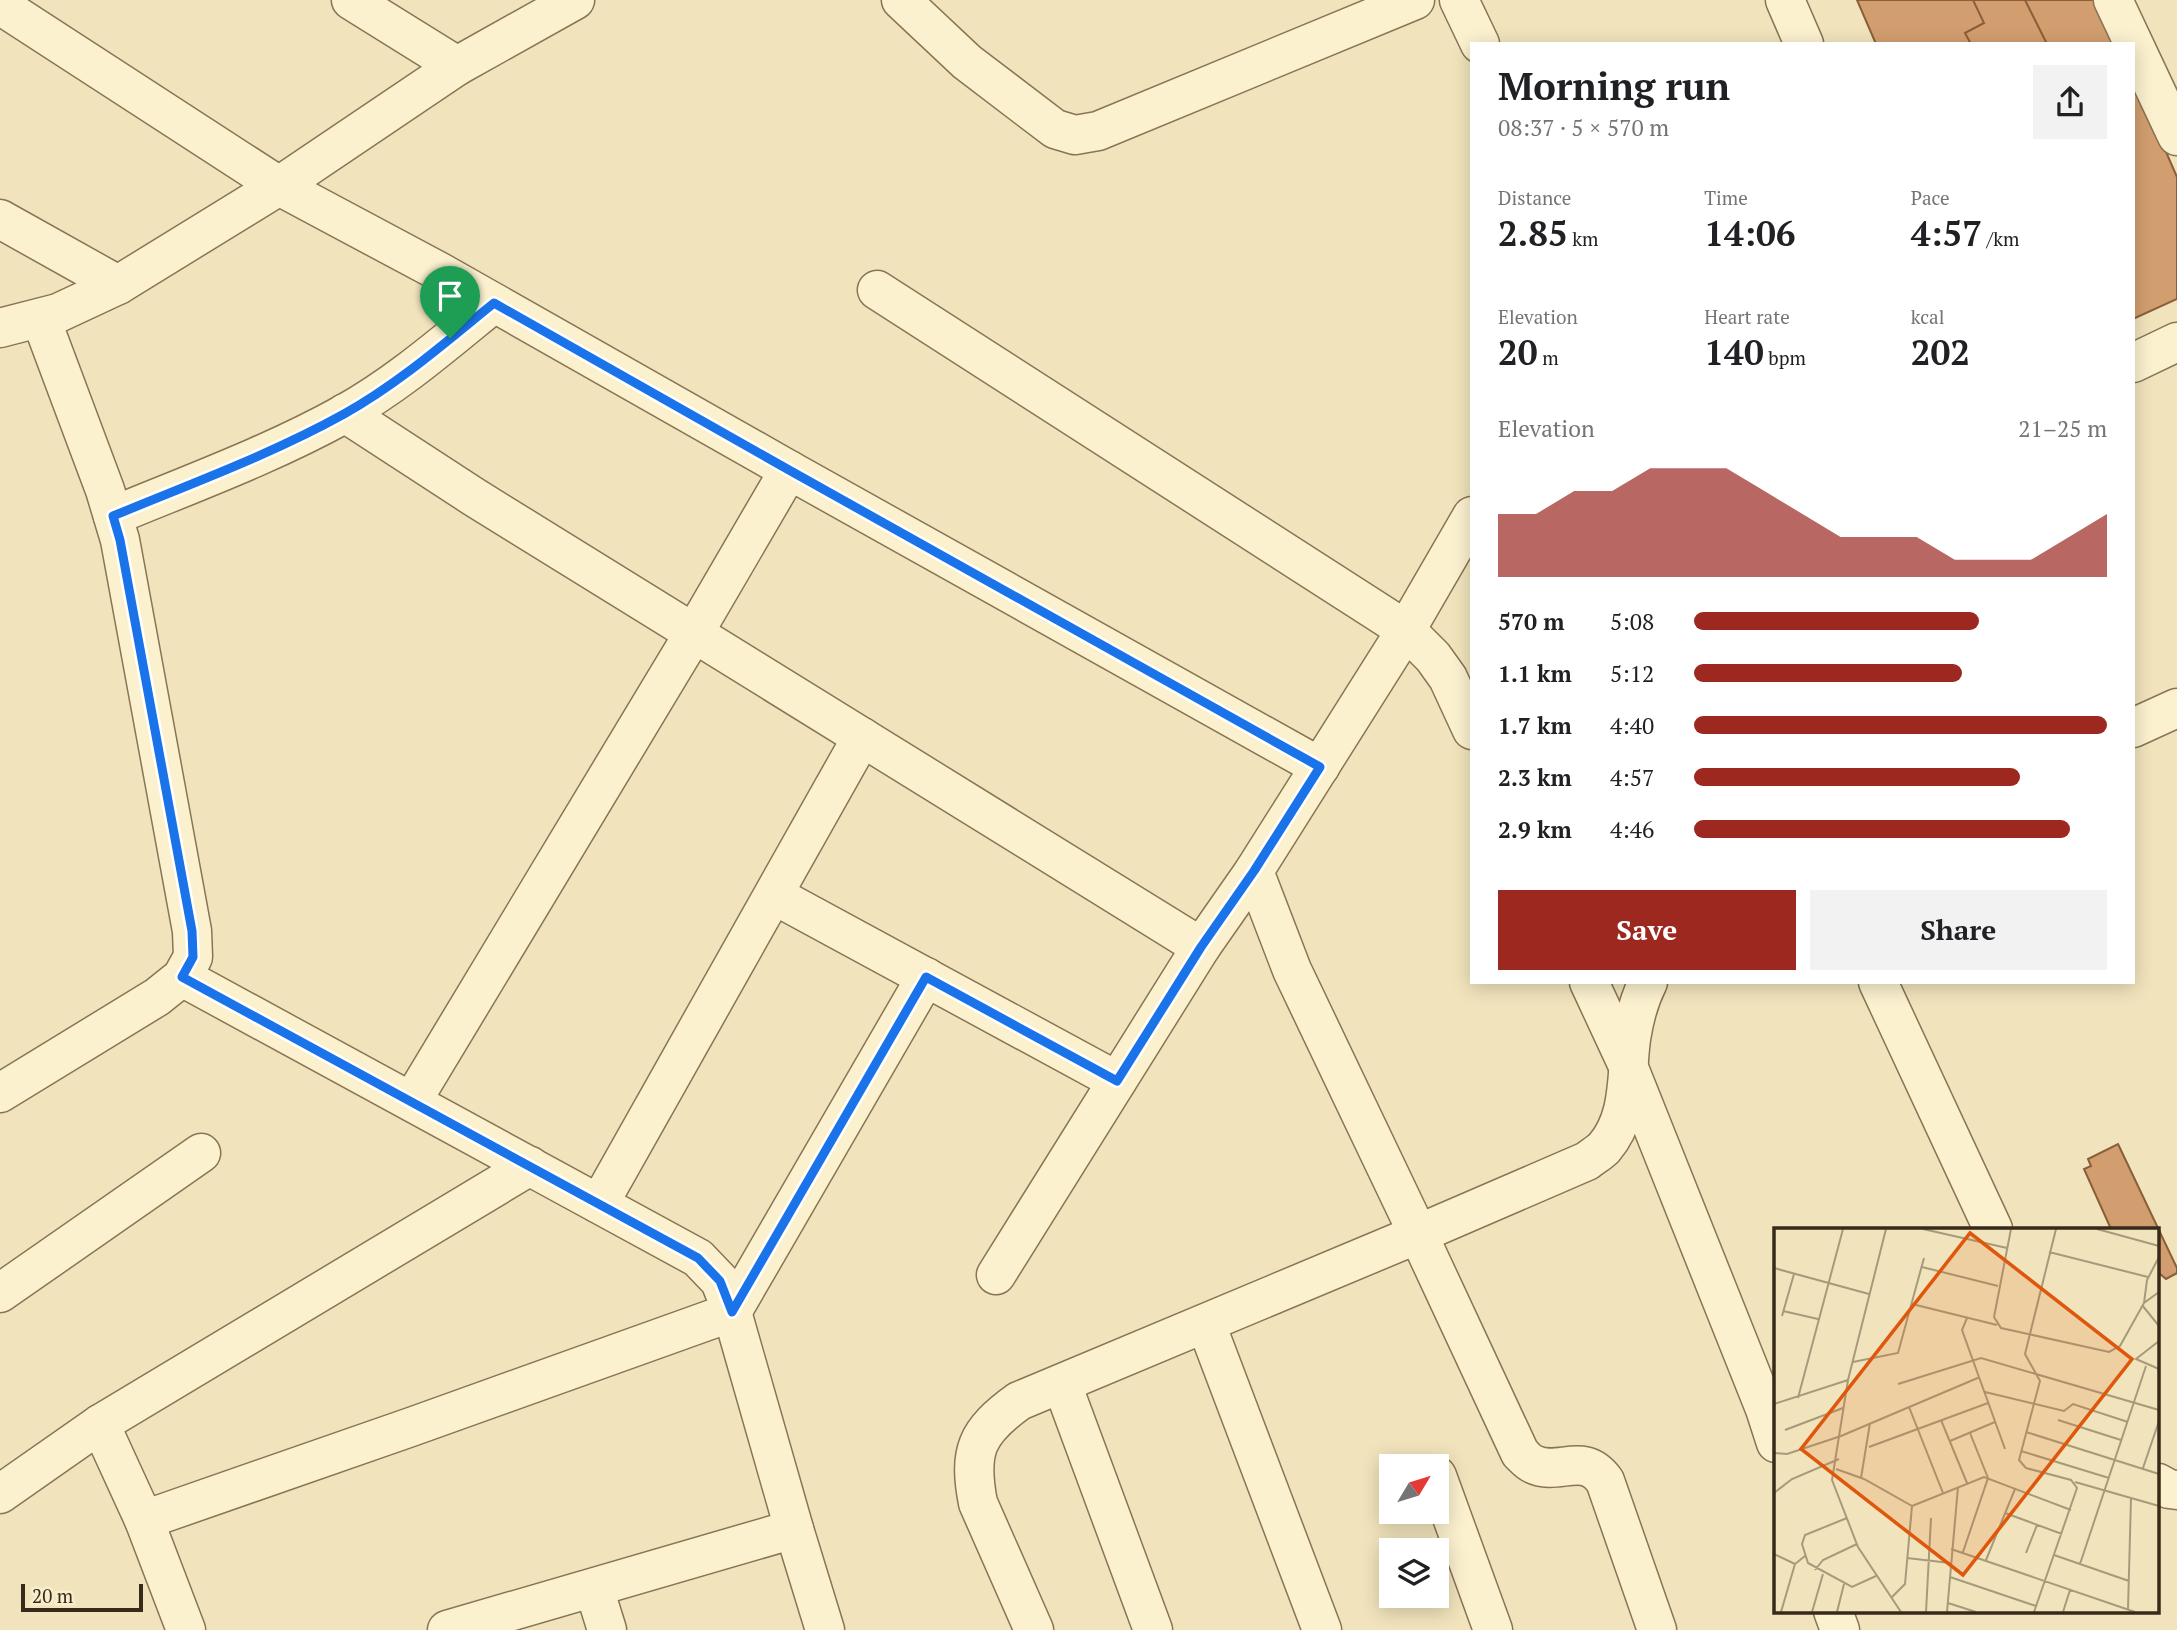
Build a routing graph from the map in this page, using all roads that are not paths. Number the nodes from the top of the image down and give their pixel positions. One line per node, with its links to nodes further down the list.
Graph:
1 (351, 0): 13 (street)
2 (575, 0): 13 (street)
3 (901, 0): 4 (street)
4 (1415, 0)
5 (1459, 0): 9 (street)
6 (1784, 0): 10 (street)
7 (2113, 0): 11 (street)
8 (0, 5): 15 (street)
9 (1479, 42)
10 (1803, 42)
11 (2133, 42)
12 (2135, 47): 14 (street)
13 (457, 66): 15 (street)
14 (2177, 136)
15 (279, 186): 17 (street); 19 (street)
16 (0, 219): 17 (street)
17 (118, 285): 20 (street)
18 (877, 290): 28 (street)
19 (494, 303): 24 (street); 25 (street)
20 (41, 319): 21 (street); 26 (street)
21 (0, 328)
22 (2177, 342): 23 (street)
23 (2135, 362)
24 (345, 414): 26 (street); 29 (street)
25 (789, 470): 29 (street); 34 (street)
26 (113, 516): 38 (street)
27 (1470, 519): 28 (street)
28 (1406, 630): 31 (street); 34 (street)
29 (694, 633): 33 (street); 46 (street)
30 (2177, 708): 32 (street)
31 (1470, 726)
32 (2135, 727)
33 (862, 737): 36 (street); 37 (street)
34 (1320, 767): 35 (street)
35 (1254, 871): 37 (street); 51 (street)
36 (774, 895): 39 (street); 49 (street)
37 (1201, 947): 44 (street)
38 (182, 977): 45 (street); 46 (street)
39 (926, 977): 44 (street); 54 (street)
40 (1590, 984): 43 (street)
41 (1647, 984): 43 (street)
42 (1879, 984): 50 (street)
43 (1629, 1068): 51 (street); 58 (street)
44 (1117, 1081): 52 (street)
45 (0, 1093)
46 (411, 1101): 48 (street)
47 (201, 1153): 53 (street)
48 (530, 1166): 49 (street); 57 (street)
49 (599, 1204): 54 (street)
50 (1993, 1228)
51 (1418, 1234): 55 (street); 75 (street)
52 (996, 1275)
53 (0, 1293)
54 (732, 1312): 63 (street); 64 (street)
55 (1206, 1324): 56 (street); 73 (street)
56 (1062, 1384): 71 (street); 72 (street)
57 (100, 1424): 59 (street); 63 (street)
58 (1774, 1437)
59 (4, 1482)
60 (2160, 1484): 61 (street)
61 (2177, 1490)
62 (1449, 1510): 74 (street)
63 (144, 1520): 67 (street)
64 (793, 1528): 65 (street); 70 (street)
65 (594, 1588): 68 (street); 69 (street)
66 (1833, 1612): 76 (street)
67 (186, 1630)
68 (447, 1630)
69 (607, 1630)
70 (825, 1630)
71 (1034, 1630)
72 (1153, 1630)
73 (1322, 1630)
74 (1493, 1630)
75 (1657, 1630)
76 (1840, 1630)

